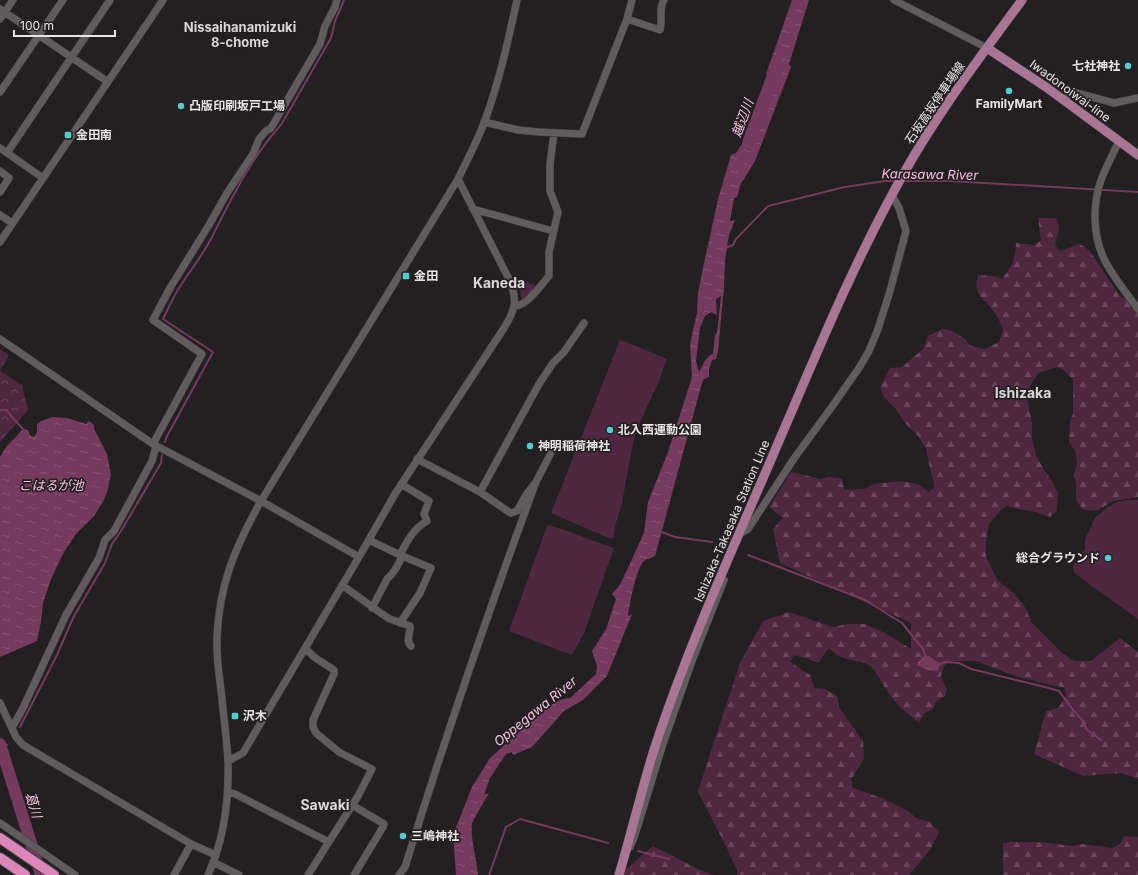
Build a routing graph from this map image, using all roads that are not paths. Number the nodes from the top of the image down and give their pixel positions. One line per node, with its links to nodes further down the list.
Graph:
1 (13, 0): 11 (street)
2 (63, 0): 14 (street)
3 (110, 0): 16 (street)
4 (163, 0): 17 (street)
5 (337, 0): 41 (street)
6 (517, 0): 21 (street)
7 (632, 0): 13 (street)
8 (664, 0): 13 (street)
9 (894, 0): 15 (street)
10 (1022, 0): 15 (main road, 石坂高坂停車場線)
11 (2, 11): 12 (street); 14 (street)
12 (0, 19)
13 (627, 19): 22 (street)
14 (38, 35): 16 (street); 18 (street)
15 (987, 48): 20 (main road, Iwadonoiwai-line); 30 (main road, 石坂高坂停車場線)
16 (71, 57): 17 (street); 25 (street)
17 (108, 82): 28 (street)
18 (0, 92)
19 (1138, 98): 20 (street)
20 (1063, 100): 23 (main road, Iwadonoiwai-line)
21 (484, 122): 22 (street); 29 (street)
22 (554, 133): 35 (street)
23 (1119, 142): 26 (main road, Iwadonoiwai-line); 38 (street)
24 (0, 148): 25 (street)
25 (7, 153): 28 (street)
26 (1138, 154)
27 (0, 171): 31 (street)
28 (43, 178): 34 (street)
29 (458, 179): 32 (street); 47 (street)
30 (894, 191): 48 (main road, Ishizaka-Takasaka Station Line); 48 (street)
31 (0, 192)
32 (473, 209): 35 (street); 37 (street)
33 (0, 215): 34 (street)
34 (12, 224): 36 (street)
35 (553, 231): 37 (street)
36 (0, 242)
37 (515, 306): 43 (street)
38 (1138, 309)
39 (584, 323): 46 (street)
40 (0, 339): 41 (street)
41 (154, 445): 47 (street); 58 (street)
42 (559, 446): 44 (street)
43 (417, 459): 45 (street); 46 (street)
44 (536, 482): 46 (street); 76 (street)
45 (401, 484): 49 (street); 50 (street)
46 (480, 492)
47 (261, 501): 51 (street); 59 (street)
48 (736, 539): 77 (main road, Ishizaka-Takasaka Station Line)
49 (369, 540): 50 (street); 51 (street)
50 (401, 556): 53 (street); 54 (street)
51 (359, 557): 52 (street)
52 (342, 585): 53 (street); 56 (street)
53 (372, 608): 54 (street)
54 (400, 623): 55 (street)
55 (411, 646)
56 (305, 648): 59 (street); 61 (street)
57 (0, 703): 58 (street)
58 (12, 728): 65 (street)
59 (228, 761): 60 (street)
60 (228, 792): 64 (street); 67 (street)
61 (352, 805): 64 (street); 75 (street)
62 (0, 823): 70 (street)
63 (0, 838): 69 (highway)
64 (329, 842): 74 (street)
65 (191, 844): 67 (street); 71 (street)
66 (0, 858): 68 (highway)
67 (214, 858): 72 (street); 73 (street)
68 (25, 875)
69 (53, 875)
70 (75, 875)
71 (174, 875)
72 (208, 875)
73 (239, 875)
74 (308, 875)
75 (354, 875)
76 (399, 875)
77 (619, 875)

